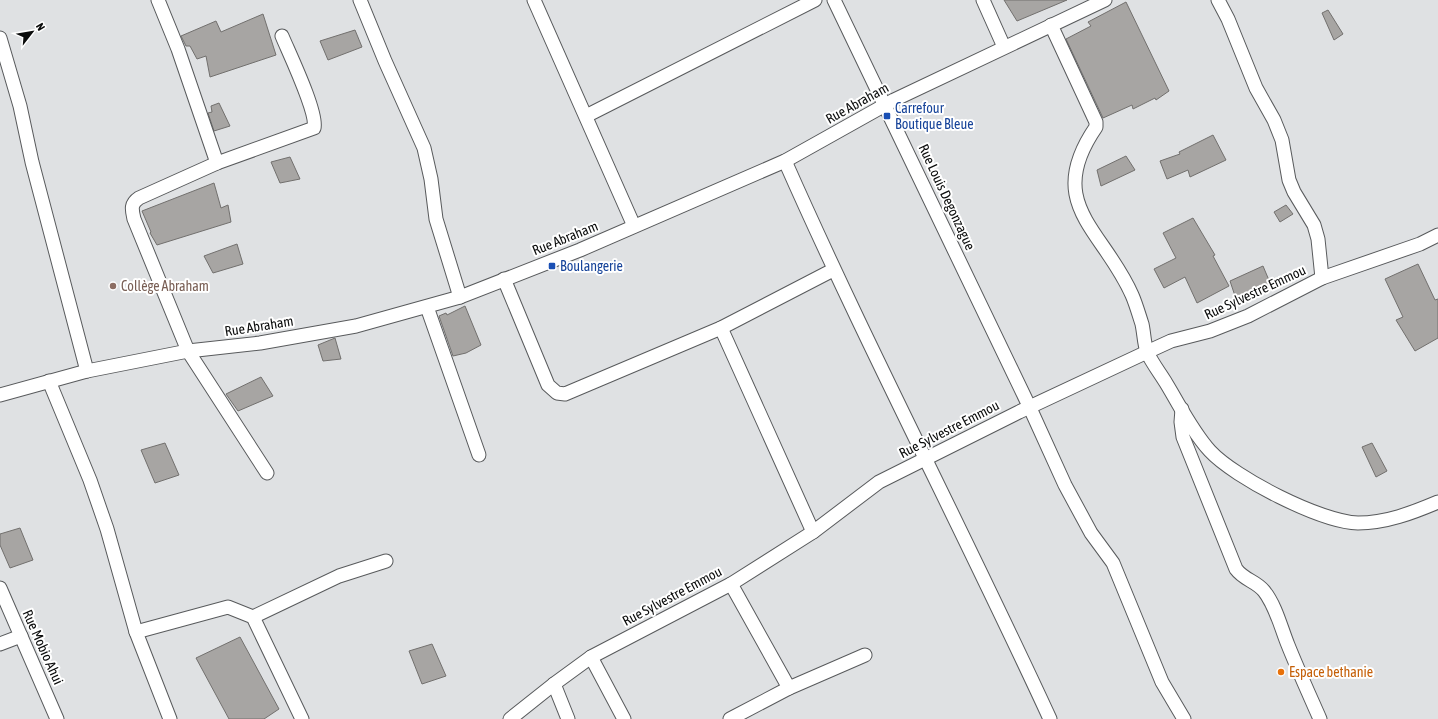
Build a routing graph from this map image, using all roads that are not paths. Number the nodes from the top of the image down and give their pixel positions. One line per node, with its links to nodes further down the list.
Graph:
1 (158, 0): 16 (street)
2 (360, 0): 22 (street)
3 (534, 0): 14 (street)
4 (815, 0): 14 (street)
5 (834, 0): 13 (street, Rue Louis Degonzague)
6 (983, 0): 12 (street)
7 (1105, 0): 9 (street, Rue Abraham)
8 (1218, 0): 20 (street)
9 (1051, 25): 12 (street, Rue Abraham); 26 (street)
10 (282, 36): 16 (street)
11 (0, 38): 27 (street)
12 (1004, 47): 13 (street, Rue Abraham)
13 (886, 105): 15 (street, Rue Abraham); 30 (street, Rue Louis Degonzague)
14 (586, 116): 17 (street)
15 (785, 161): 17 (street, Rue Abraham); 19 (street)
16 (216, 164): 25 (street)
17 (634, 226): 21 (street, Rue Abraham)
18 (1438, 235): 20 (street, Rue Sylvestre Emmou)
19 (833, 270): 24 (street); 33 (street)
20 (1322, 278): 26 (street, Rue Sylvestre Emmou)
21 (504, 280): 22 (street, Rue Abraham); 24 (street)
22 (460, 297): 23 (street, Rue Abraham)
23 (427, 307): 25 (street, Rue Abraham); 32 (street)
24 (721, 328): 36 (street)
25 (188, 351): 27 (street, Rue Abraham); 34 (street)
26 (1147, 352): 30 (street, Rue Sylvestre Emmou); 31 (street)
27 (87, 371): 28 (street, Rue Abraham)
28 (49, 381): 29 (street, Rue Abraham); 41 (street)
29 (0, 395)
30 (1030, 408): 33 (street, Rue Sylvestre Emmou); 56 (street, Rue Louis Degonzague)
31 (1182, 409): 35 (street); 57 (street)
32 (479, 455)
33 (926, 460): 36 (street, Rue Sylvestre Emmou); 55 (street)
34 (267, 473)
35 (1438, 502)
36 (813, 532): 38 (street, Rue Sylvestre Emmou)
37 (386, 561): 40 (street)
38 (731, 584): 45 (street, Rue Sylvestre Emmou); 47 (street)
39 (0, 588): 42 (street, Rue Mobio Ahui)
40 (253, 617): 41 (street); 50 (street)
41 (136, 632): 49 (street)
42 (21, 636): 43 (street); 48 (street, Rue Mobio Ahui)
43 (0, 644)
44 (866, 655): 47 (street)
45 (592, 657): 46 (street, Rue Sylvestre Emmou); 53 (street)
46 (554, 684): 51 (street, Rue Sylvestre Emmou); 52 (street)
47 (789, 688): 54 (street)
48 (57, 719)
49 (170, 719)
50 (302, 719)
51 (510, 719)
52 (568, 719)
53 (624, 719)
54 (730, 719)
55 (1050, 719)
56 (1184, 719)
57 (1320, 719)

